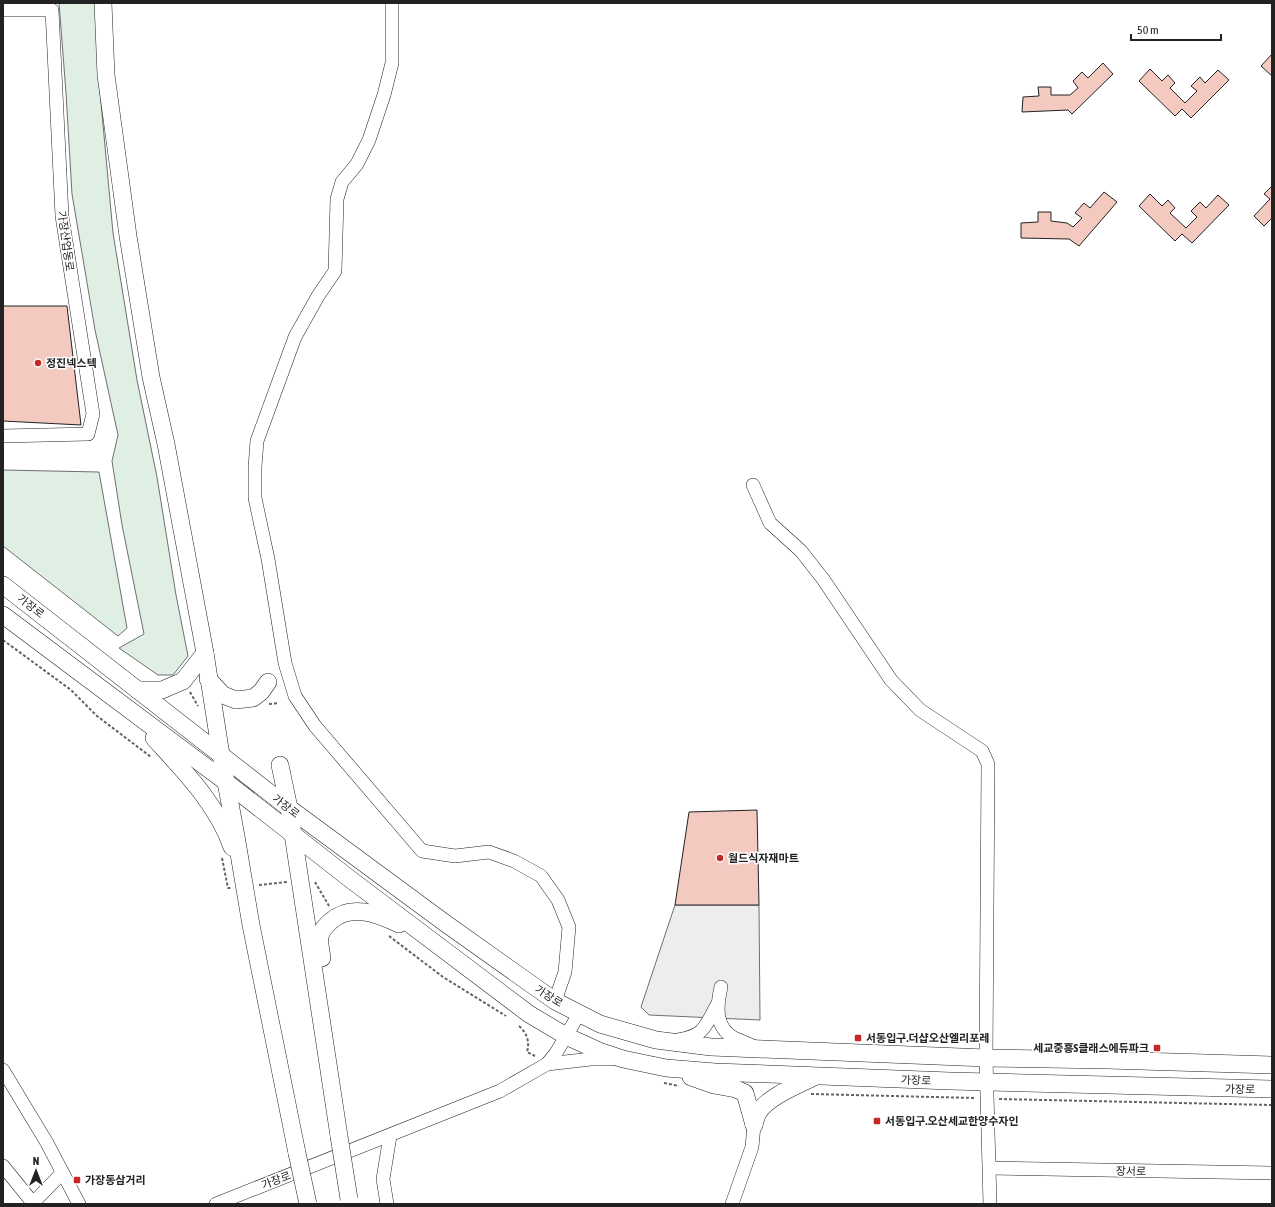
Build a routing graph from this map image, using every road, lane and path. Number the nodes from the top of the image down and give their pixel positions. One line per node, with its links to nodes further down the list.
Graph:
1 (103, 3): 9 (main road)
2 (392, 3): 27 (street)
3 (3, 10): 4 (street, 가장산업동로)
4 (3, 436)
5 (753, 485): 36 (street)
6 (3, 585): 12 (main road, 가장로)
7 (3, 615): 13 (main road, 가장로)
8 (3, 640): 15 (path)
9 (205, 653): 10 (main road); 12 (main road)
10 (208, 679): 11 (main road); 14 (main road)
11 (268, 682)
12 (137, 690): 14 (main road, 가장로)
13 (125, 707): 16 (main road, 가장로); 22 (main road)
14 (221, 755): 16 (main road); 17 (main road, 가장로)
15 (152, 758)
16 (231, 786): 17 (main road); 19 (main road, 가장로); 22 (main road)
17 (262, 787): 18 (main road, 가장로); 18 (main road)
18 (289, 808): 19 (main road); 27 (main road, 가장로)
19 (293, 834): 21 (main road); 25 (main road, 가장로)
20 (221, 855): 22 (path)
21 (300, 880): 22 (path); 23 (path); 46 (main road)
22 (244, 886): 56 (main road, bridge)
23 (336, 917): 25 (main road); 46 (main road)
24 (388, 935): 30 (path)
25 (444, 951): 32 (main road, 가장로)
26 (721, 987): 28 (street)
27 (555, 1000): 29 (main road, 가장로)
28 (717, 1006): 33 (street); 34 (street)
29 (579, 1014): 32 (street, 가장로); 33 (main road, 가장로)
30 (510, 1019)
31 (517, 1024): 35 (path)
32 (566, 1036): 37 (main road, 가장로); 38 (street, 가장로)
33 (656, 1040): 34 (main road, 가장로)
34 (760, 1049): 36 (main road, 가장로)
35 (527, 1052)
36 (986, 1058): 39 (main road, 가장로); 43 (street)
37 (623, 1059): 38 (street); 40 (main road, 가장로)
38 (547, 1064): 47 (street, 가장로)
39 (1272, 1065)
40 (666, 1068): 42 (main road, 가장로); 45 (main road)
41 (3, 1070): 50 (street)
42 (816, 1076): 43 (main road, 가장로); 45 (main road)
43 (987, 1082): 44 (main road, 가장로); 49 (street)
44 (1272, 1089)
45 (754, 1125): 58 (street)
46 (338, 1130): 52 (main road, bridge)
47 (390, 1136): 55 (street, 가장로); 57 (street)
48 (3, 1166): 53 (street)
49 (990, 1168): 51 (street, 장서로); 59 (street)
50 (62, 1173): 53 (street); 54 (street)
51 (1272, 1173)
52 (349, 1202)
53 (33, 1204)
54 (79, 1204)
55 (216, 1204)
56 (308, 1204)
57 (387, 1204)
58 (732, 1204)
59 (990, 1204)

